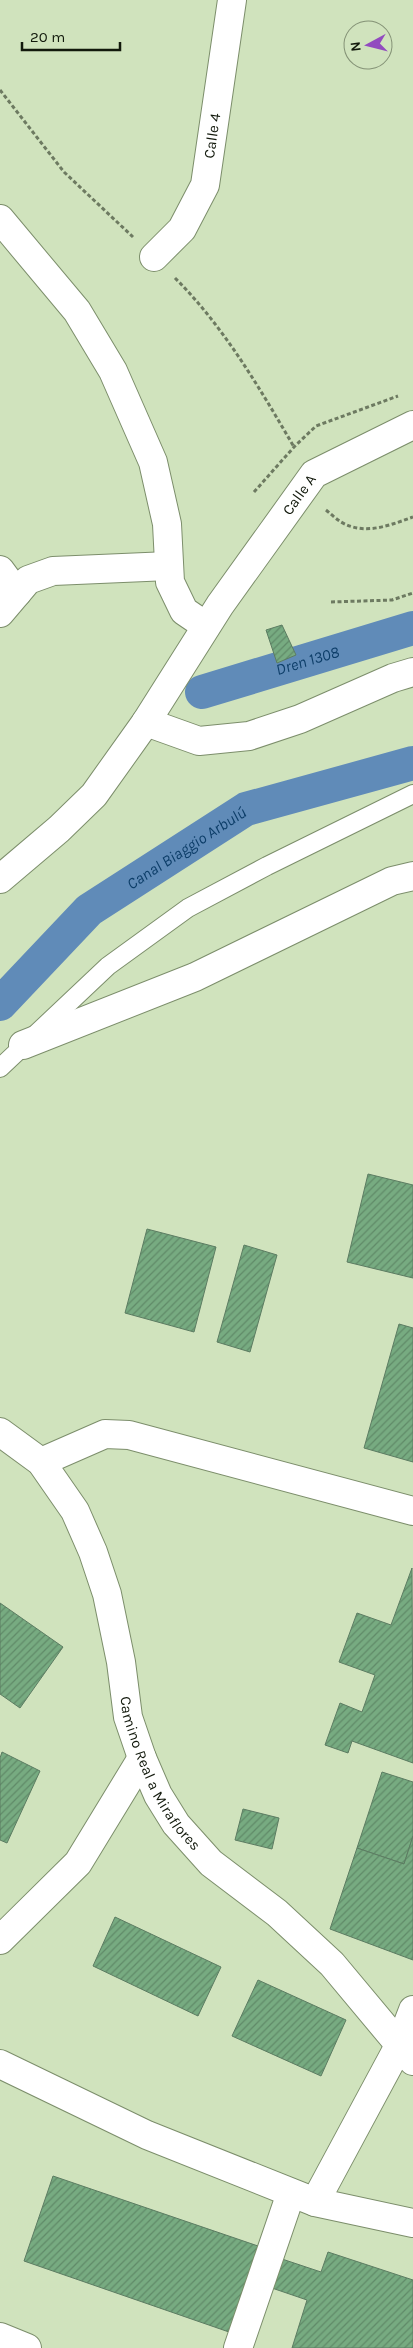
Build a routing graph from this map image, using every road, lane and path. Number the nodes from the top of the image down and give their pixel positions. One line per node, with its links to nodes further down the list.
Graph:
1 (232, 0): 3 (street, Calle 4)
2 (0, 219): 7 (street)
3 (154, 257)
4 (413, 425): 12 (street, Calle A)
5 (327, 511): 6 (path)
6 (413, 517)
7 (170, 566): 11 (street); 12 (street)
8 (0, 570): 11 (street)
9 (413, 592): 10 (path)
10 (331, 602)
11 (9, 603)
12 (213, 615): 14 (street, Calle A)
13 (413, 672): 14 (street)
14 (146, 722): 17 (street, Calle A)
15 (413, 794): 18 (lane)
16 (413, 876): 18 (street)
17 (0, 879)
18 (24, 1046): 19 (lane)
19 (0, 1068)
20 (0, 1432): 21 (street, Camino Real a Miraflores)
21 (41, 1462): 22 (street); 23 (street, Camino Real a Miraflores)
22 (413, 1511)
23 (142, 1758): 24 (street); 26 (street, Camino Real a Miraflores)
24 (0, 1940)
25 (413, 2010): 26 (street)
26 (406, 2052): 28 (street)
27 (0, 2064): 28 (street)
28 (303, 2197): 29 (street); 32 (street)
29 (413, 2223)
30 (0, 2337): 31 (street)
31 (27, 2348)
32 (238, 2348)

